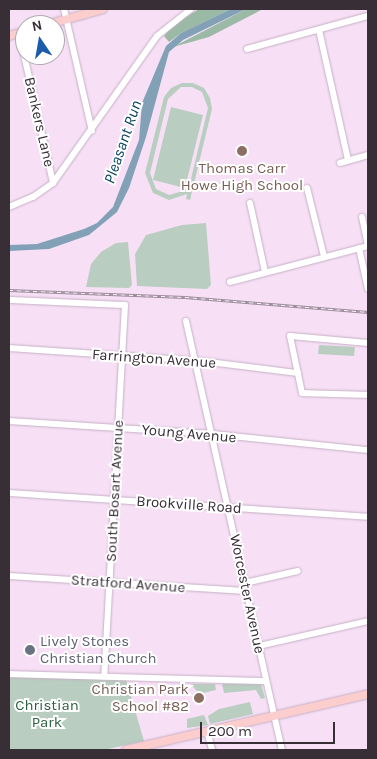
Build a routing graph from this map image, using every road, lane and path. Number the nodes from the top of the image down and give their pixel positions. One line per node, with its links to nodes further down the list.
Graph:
1 (64, 9): 5 (street)
2 (103, 9): 5 (main road)
3 (191, 9): 9 (street)
4 (368, 16): 6 (street)
5 (66, 19): 9 (street)
6 (319, 30): 7 (street); 11 (street)
7 (247, 49)
8 (29, 65): 13 (street, Bankers Lane)
9 (92, 131): 13 (street)
10 (368, 155): 11 (street)
11 (348, 160): 12 (street)
12 (340, 163)
13 (53, 183): 16 (street)
14 (307, 188): 20 (street)
15 (250, 203): 21 (street)
16 (9, 207)
17 (362, 217): 18 (street)
18 (368, 246): 19 (street)
19 (359, 248): 20 (street); 23 (street)
20 (324, 256): 21 (street)
21 (265, 272): 22 (street)
22 (230, 282)
23 (368, 289)
24 (9, 300): 28 (street, South Bosart Avenue)
25 (186, 321): 29 (street, Worcester Avenue)
26 (368, 343): 30 (street)
27 (9, 348): 28 (street, Farrington Avenue)
28 (122, 356): 29 (street, Farrington Avenue); 33 (street, South Bosart Avenue)
29 (195, 361): 30 (street, Farrington Avenue); 34 (street, Worcester Avenue)
30 (298, 373): 31 (street)
31 (368, 395)
32 (9, 421): 33 (street, Young Avenue)
33 (118, 428): 34 (street, Young Avenue); 37 (street, South Bosart Avenue)
34 (212, 434): 35 (street, Young Avenue); 38 (street, Worcester Avenue)
35 (368, 450)
36 (9, 493): 37 (street, Brookville Road)
37 (114, 500): 38 (street, Brookville Road); 42 (street, South Bosart Avenue)
38 (228, 508): 39 (street, Brookville Road); 43 (street, Worcester Avenue)
39 (368, 517)
40 (298, 571): 43 (street)
41 (9, 576): 42 (street, Stratford Avenue)
42 (110, 582): 44 (street, Stratford Avenue); 48 (street, South Bosart Avenue)
43 (245, 582): 44 (street, Worcester Avenue)
44 (246, 591): 46 (street, Worcester Avenue)
45 (368, 621): 46 (street)
46 (259, 646): 49 (street, Worcester Avenue)
47 (9, 674): 48 (street)
48 (104, 676): 49 (street)
49 (266, 680): 51 (street, Worcester Avenue)
50 (368, 694): 51 (main road)
51 (274, 716): 52 (main road); 56 (street, Worcester Avenue)
52 (207, 731): 53 (main road); 55 (street)
53 (140, 749): 54 (main road)
54 (126, 750)
55 (212, 750)
56 (282, 750)

